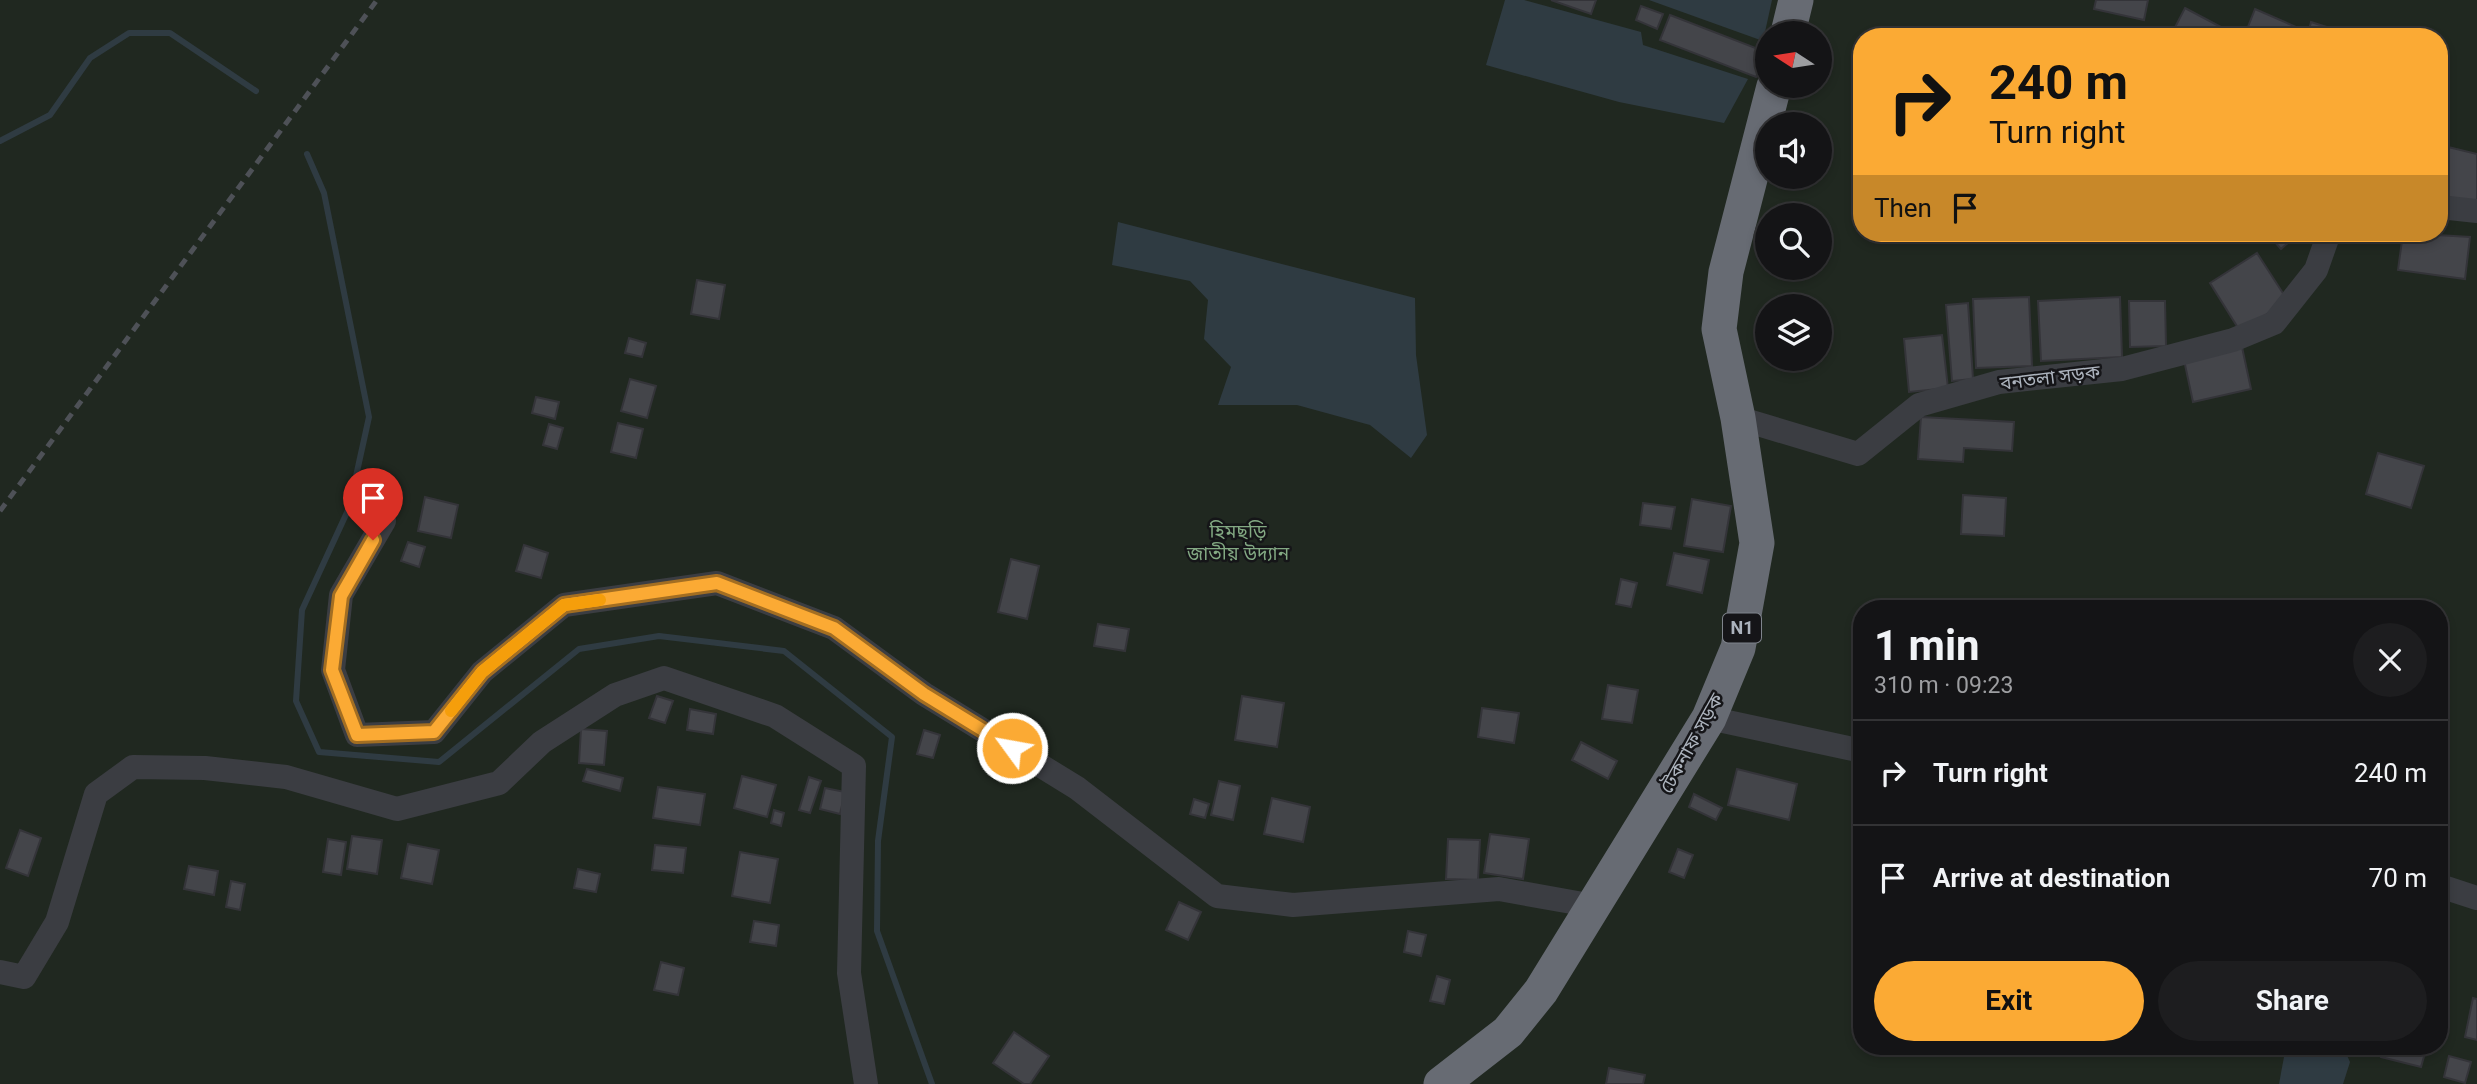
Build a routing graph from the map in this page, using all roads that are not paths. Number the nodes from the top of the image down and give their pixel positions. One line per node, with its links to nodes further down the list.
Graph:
1 (1796, 0): 2 (highway)
2 (1791, 21)
3 (1771, 98): 7 (highway, টেকনাফ সড়ক / N1)
4 (2448, 208): 5 (street)
5 (2477, 211)
6 (2326, 242): 7 (street, বনতলা সড়ক)
7 (1738, 418): 9 (highway, টেকনাফ সড়ক / N1)
8 (384, 521): 13 (street)
9 (1709, 718): 10 (street); 13 (highway, টেকনাফ সড়ক / N1)
10 (1853, 749)
11 (2448, 889): 12 (street)
12 (2477, 898)
13 (1594, 906): 16 (highway, টেকনাফ সড়ক / N1)
14 (0, 972): 15 (street)
15 (866, 1084)
16 (1441, 1084)

